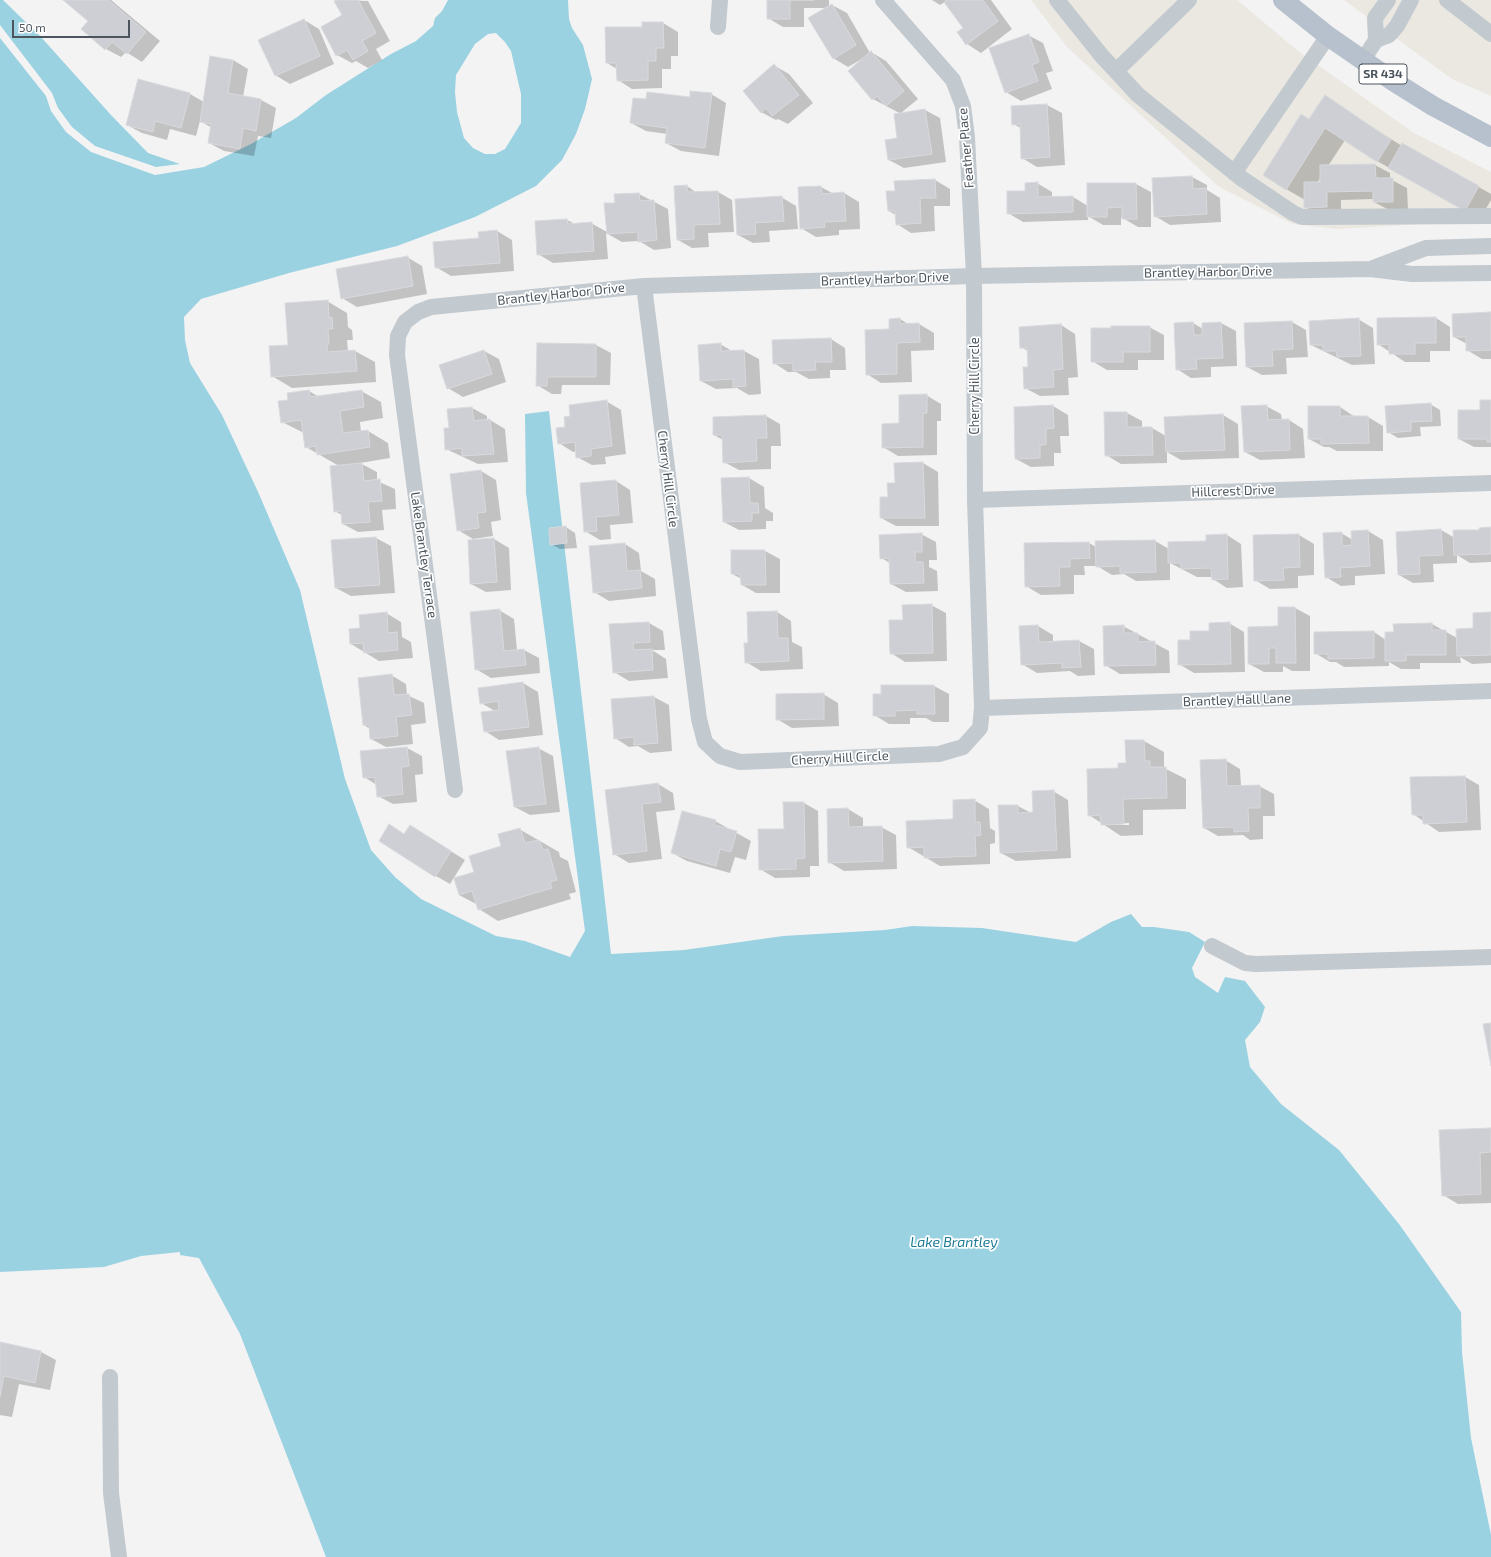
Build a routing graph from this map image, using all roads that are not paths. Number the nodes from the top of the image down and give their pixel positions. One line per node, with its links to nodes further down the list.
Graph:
1 (720, 0): 9 (street)
2 (883, 0): 21 (street, Feather Place)
3 (1057, 0): 14 (street)
4 (1189, 0): 14 (street)
5 (1283, 0): 11 (main road, SR 434)
6 (1388, 0): 12 (street)
7 (1411, 0): 12 (street)
8 (1448, 0): 10 (street)
9 (718, 26)
10 (1491, 34)
11 (1328, 36): 13 (main road, SR 434); 16 (street)
12 (1376, 40): 13 (street)
13 (1363, 60): 15 (main road, SR 434)
14 (1116, 72): 16 (street)
15 (1491, 137)
16 (1234, 173): 17 (street)
17 (1491, 216)
18 (1491, 246): 19 (street, Brantley Harbor Drive)
19 (1370, 270): 20 (street, Brantley Harbor Drive); 21 (street, Brantley Harbor Drive)
20 (1491, 273)
21 (974, 276): 22 (street, Brantley Harbor Drive); 25 (street, Cherry Hill Circle)
22 (644, 286): 23 (street, Brantley Harbor Drive); 27 (street, Cherry Hill Circle)
23 (405, 322): 28 (street, Lake Brantley Terrace)
24 (1491, 483): 25 (street, Hillcrest Drive)
25 (976, 500): 27 (street, Cherry Hill Circle)
26 (1491, 691): 27 (street, Brantley Hall Lane)
27 (982, 708)
28 (455, 790)
29 (1212, 946): 30 (street)
30 (1491, 957)
31 (110, 1377): 32 (street)
32 (119, 1557)

